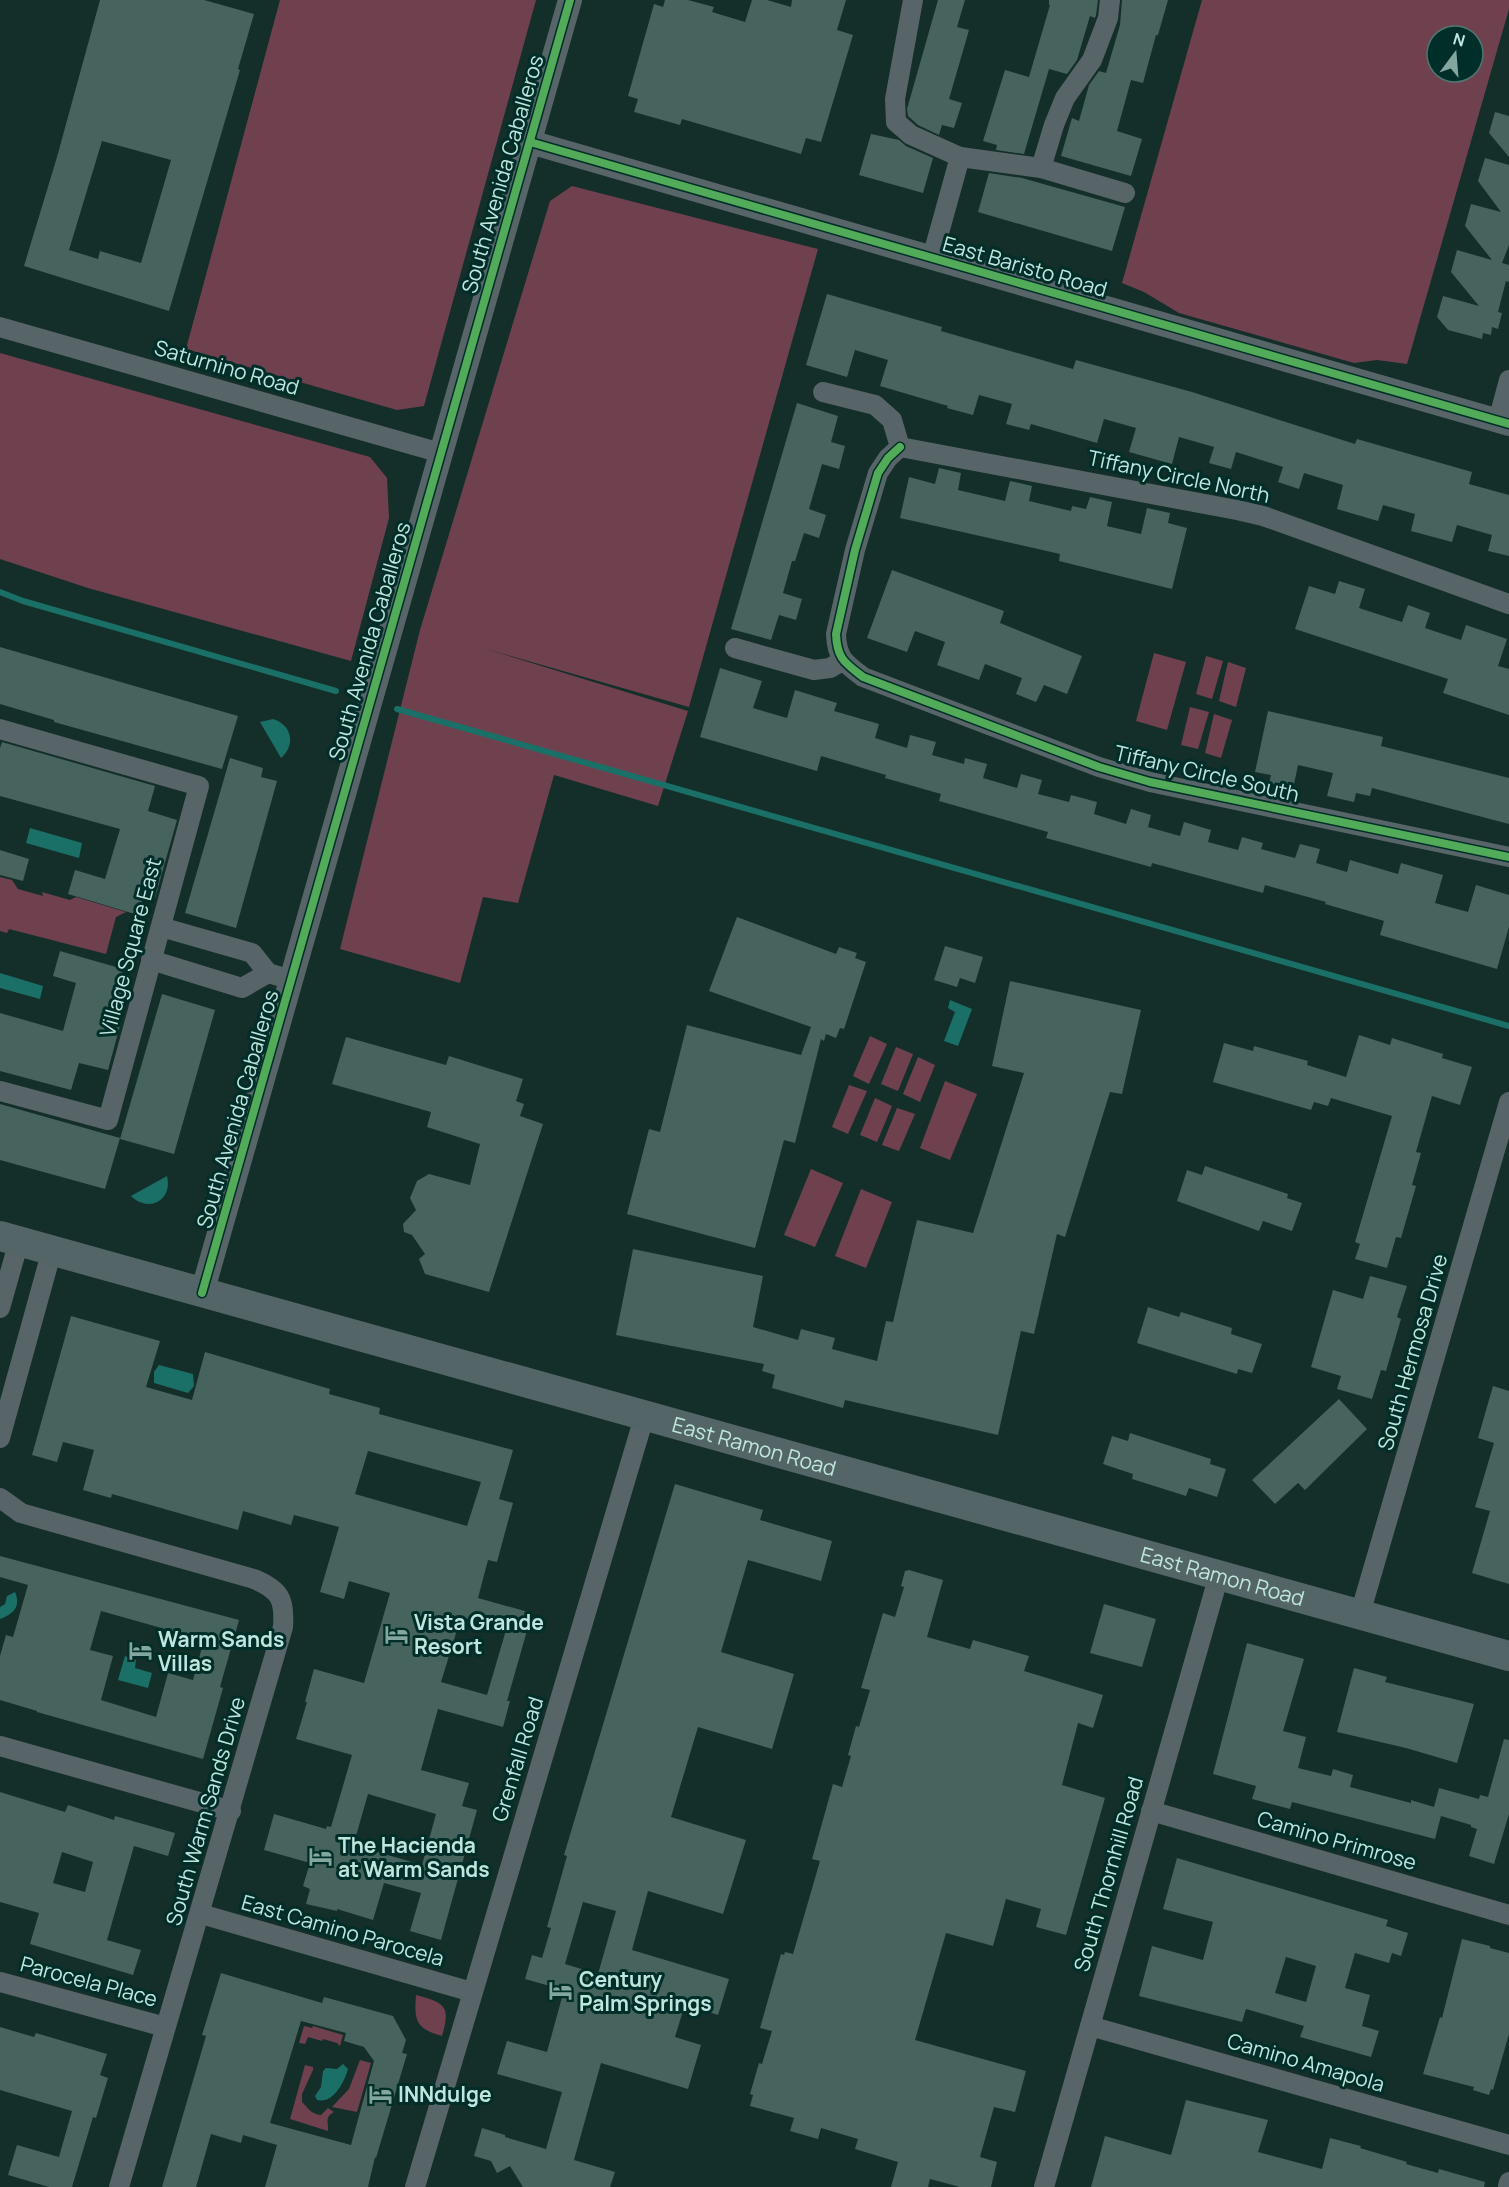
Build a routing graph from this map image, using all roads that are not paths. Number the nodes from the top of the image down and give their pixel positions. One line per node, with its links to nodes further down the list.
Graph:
1 (570, 0): 4 (street, South Avenida Caballeros)
2 (913, 0): 5 (street)
3 (1110, 0): 6 (street)
4 (530, 142): 8 (street, East Baristo Road); 14 (street, South Avenida Caballeros)
5 (960, 157): 6 (street); 8 (street)
6 (1041, 168): 7 (street)
7 (1125, 193)
8 (932, 258): 12 (street, East Baristo Road)
9 (0, 327): 14 (street, Saturnino Road)
10 (1509, 380): 12 (street)
11 (823, 392): 13 (street)
12 (1503, 423)
13 (900, 447): 15 (street, Tiffany Circle North); 17 (street)
14 (441, 453): 23 (street, South Avenida Caballeros)
15 (1509, 604)
16 (735, 648): 17 (street)
17 (842, 660): 19 (street, Tiffany Circle South)
18 (0, 729): 20 (street, Village Square East)
19 (1509, 857)
20 (160, 927): 21 (street, Village Square East); 22 (street)
21 (151, 960): 22 (street); 24 (street, Village Square East)
22 (268, 973): 23 (street)
23 (292, 980): 28 (street, South Avenida Caballeros)
24 (0, 1091)
25 (1509, 1102): 34 (street, South Hermosa Drive)
26 (9, 1238): 27 (main road, East Ramon Road); 29 (street)
27 (52, 1250): 28 (main road, East Ramon Road); 31 (street)
28 (202, 1293): 30 (main road, East Ramon Road)
29 (0, 1308)
30 (645, 1414): 33 (main road, East Ramon Road); 42 (street, Grenfall Road)
31 (0, 1438)
32 (0, 1498): 37 (street, South Warm Sands Drive)
33 (1219, 1575): 34 (main road, East Ramon Road); 38 (street, South Thornhill Road)
34 (1360, 1614): 35 (main road, East Ramon Road)
35 (1509, 1656)
36 (0, 1746): 37 (street)
37 (231, 1811): 39 (street, South Warm Sands Drive)
38 (1151, 1811): 40 (street, Camino Primrose); 43 (street, South Thornhill Road)
39 (201, 1914): 42 (street, East Camino Parocela); 44 (street, South Warm Sands Drive)
40 (1509, 1915)
41 (0, 1982): 44 (street, Parocela Place)
42 (472, 1992): 48 (street, Grenfall Road)
43 (1090, 2026): 45 (street, Camino Amapola); 49 (street, South Thornhill Road)
44 (165, 2027): 47 (street, South Warm Sands Drive)
45 (1509, 2145)
46 (1509, 2182): 50 (street)
47 (119, 2187)
48 (415, 2187)
49 (1044, 2187)
50 (1508, 2187)

